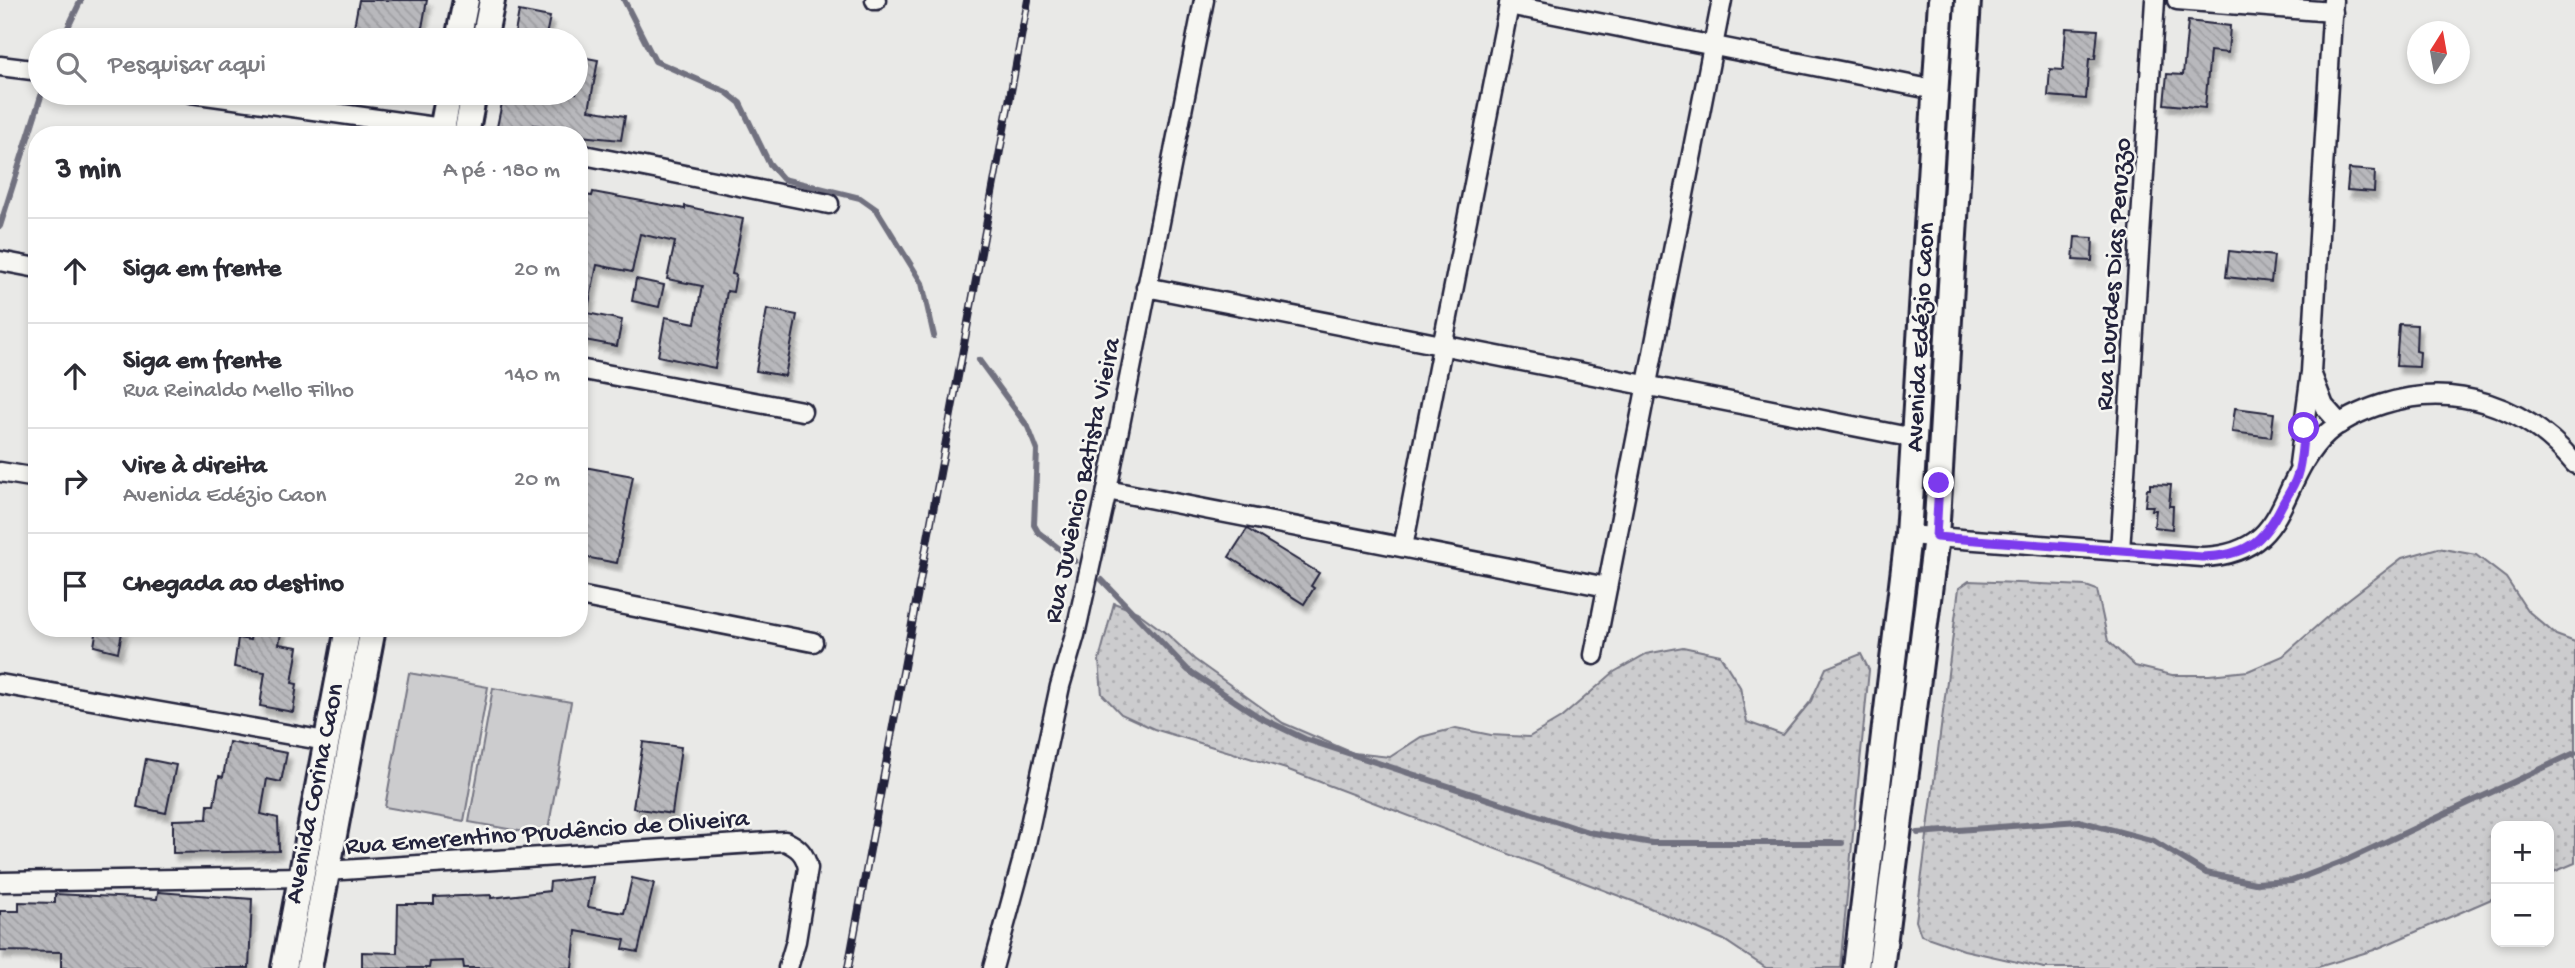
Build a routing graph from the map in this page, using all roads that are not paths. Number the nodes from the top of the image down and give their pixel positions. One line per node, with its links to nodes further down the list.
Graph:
1 (466, 0): 11 (main road)
2 (492, 0): 12 (main road)
3 (1204, 0): 27 (street, Rua Juvêncio Batista Vieira)
4 (1722, 0): 13 (street)
5 (1941, 0): 16 (main road, Avenida Edézio Caon)
6 (1968, 0): 41 (main road, Avenida Edézio Caon)
7 (2155, 0): 43 (street, Rua Lourdes Dias Peruzzo)
8 (2177, 0): 10 (street)
9 (1510, 3): 13 (street); 28 (street)
10 (2333, 6): 30 (street)
11 (460, 28)
12 (486, 28)
13 (1713, 46): 16 (street); 31 (street)
14 (0, 66): 15 (street)
15 (28, 70)
16 (1935, 90): 34 (main road, Avenida Edézio Caon)
17 (268, 105): 20 (street)
18 (447, 105): 21 (main road)
19 (473, 105): 22 (main road)
20 (403, 126)
21 (442, 126)
22 (472, 126)
23 (588, 157): 24 (street)
24 (829, 204)
25 (0, 261): 26 (street)
26 (28, 266)
27 (1146, 287): 28 (street); 39 (street, Rua Juvêncio Batista Vieira)
28 (1443, 345): 31 (street); 42 (street)
29 (588, 371): 32 (street)
30 (2311, 372): 33 (street); 37 (street)
31 (1647, 385): 34 (street); 44 (street)
32 (802, 411)
33 (2340, 424): 35 (street); 37 (street)
34 (1914, 438): 40 (main road, Avenida Edézio Caon)
35 (2575, 464)
36 (0, 472): 38 (street)
37 (2298, 475): 43 (street)
38 (28, 477)
39 (1107, 489): 42 (street); 58 (street, Rua Juvêncio Batista Vieira)
40 (1908, 535): 41 (street); 59 (main road, Avenida Edézio Caon)
41 (1936, 537): 43 (street); 60 (main road, Avenida Edézio Caon)
42 (1403, 547): 44 (street)
43 (2120, 551)
44 (1607, 586): 49 (street)
45 (588, 598): 48 (street)
46 (346, 637): 51 (main road, Avenida Corina Caon)
47 (371, 637): 52 (main road, Avenida Corina Caon)
48 (813, 642)
49 (1594, 655)
50 (0, 684): 51 (street)
51 (326, 741): 53 (main road, Avenida Corina Caon)
52 (327, 871): 56 (main road, Avenida Corina Caon); 57 (street, Rua Emerentino Prudêncio de Oliveira)
53 (301, 877): 54 (street); 55 (main road, Avenida Corina Caon)
54 (1, 882)
55 (284, 968)
56 (309, 968)
57 (788, 968)
58 (992, 968)
59 (1856, 968)
60 (1881, 968)

